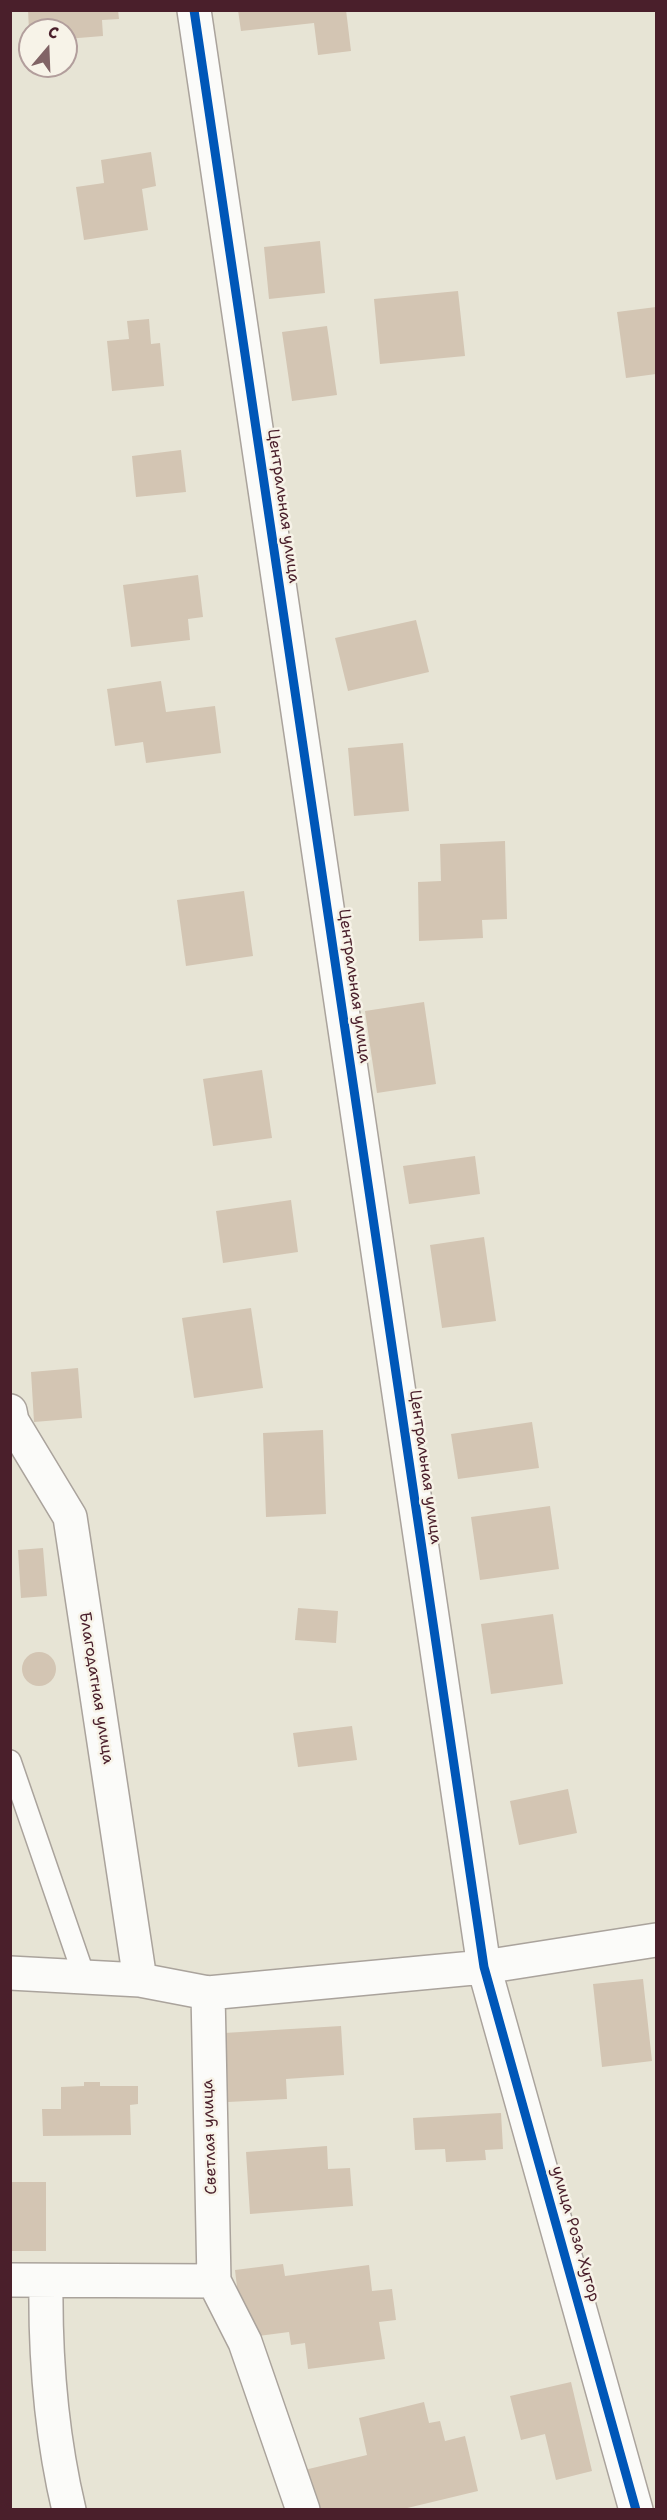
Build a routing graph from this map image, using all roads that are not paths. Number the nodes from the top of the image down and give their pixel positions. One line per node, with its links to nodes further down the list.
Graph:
1 (194, 10): 5 (street, Центральная улица)
2 (10, 1411): 8 (street, Благодатная улица)
3 (10, 1761): 7 (lane)
4 (657, 1940): 5 (street)
5 (484, 1967): 9 (street); 15 (street, улица Роза Хутор)
6 (10, 1973): 7 (street)
7 (84, 1976): 8 (street)
8 (140, 1980): 9 (street)
9 (208, 1993): 12 (street, Светлая улица)
10 (10, 2280): 11 (street)
11 (46, 2281): 12 (street); 13 (street)
12 (214, 2281): 14 (street, Светлая улица)
13 (69, 2510)
14 (303, 2510)
15 (636, 2510)

